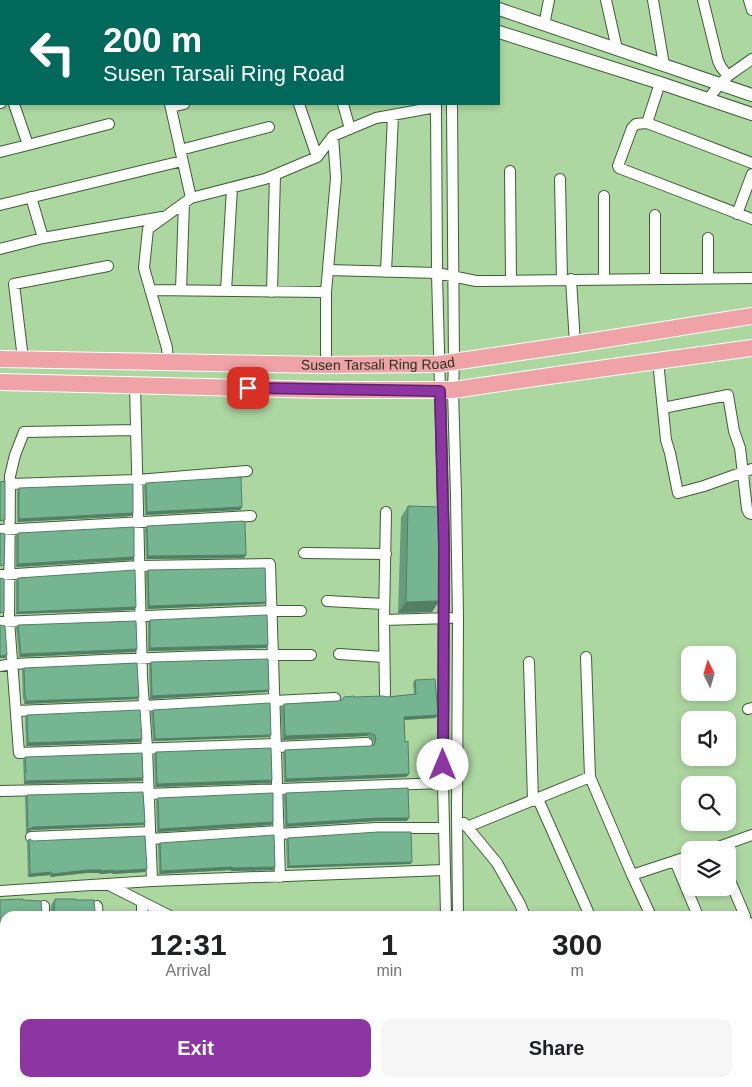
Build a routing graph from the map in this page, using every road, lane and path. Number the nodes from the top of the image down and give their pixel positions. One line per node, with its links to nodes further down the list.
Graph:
1 (549, 0): 8 (street)
2 (606, 0): 10 (street)
3 (653, 0): 12 (street)
4 (703, 0): 13 (street)
5 (749, 0): 7 (street)
6 (500, 9): 8 (street)
7 (752, 10)
8 (544, 25): 10 (street)
9 (500, 32): 14 (street)
10 (617, 49): 12 (street)
11 (752, 59): 13 (street)
12 (664, 65): 13 (street)
13 (724, 80): 15 (street); 16 (street)
14 (660, 83): 16 (street); 25 (street)
15 (752, 95)
16 (708, 99): 23 (street)
17 (14, 105): 30 (street)
18 (170, 105): 32 (street)
19 (299, 105): 33 (street)
20 (343, 105): 28 (street)
21 (436, 105): 24 (street); 54 (street)
22 (452, 105): 55 (street)
23 (752, 114)
24 (393, 115): 28 (street); 53 (street)
25 (647, 123): 34 (street); 44 (street)
26 (109, 124): 30 (street)
27 (269, 127): 32 (street)
28 (350, 129): 29 (street)
29 (333, 136): 33 (street); 52 (street)
30 (28, 145): 31 (street)
31 (0, 152)
32 (181, 156): 41 (street); 42 (street)
33 (317, 157): 37 (street)
34 (752, 162)
35 (510, 171): 60 (street)
36 (752, 174): 44 (street)
37 (275, 175): 39 (street); 65 (street)
38 (560, 179): 61 (street)
39 (232, 188): 42 (street); 64 (street)
40 (604, 196): 58 (street)
41 (31, 197): 43 (street); 48 (street)
42 (187, 201): 46 (street); 63 (street)
43 (0, 205)
44 (738, 214): 47 (street)
45 (655, 215): 59 (street)
46 (164, 217): 48 (street); 62 (street)
47 (752, 219)
48 (42, 238): 50 (street)
49 (708, 238): 56 (street)
50 (0, 249)
51 (108, 266): 71 (street)
52 (328, 270): 53 (street); 66 (street)
53 (386, 272): 54 (street)
54 (436, 273): 55 (street); 74 (street)
55 (453, 276): 60 (street); 74 (street)
56 (708, 278): 57 (street); 59 (street)
57 (752, 278)
58 (604, 279): 59 (street); 61 (street)
59 (655, 279)
60 (511, 280): 61 (street)
61 (566, 280): 68 (street)
62 (150, 290): 63 (street); 73 (street)
63 (181, 290): 64 (street)
64 (226, 291): 65 (street)
65 (272, 292): 66 (street)
66 (326, 292): 75 (street)
67 (752, 316): 68 (main road, Susen Tarsali Ring Road)
68 (576, 344): 74 (main road, Susen Tarsali Ring Road)
69 (752, 348): 72 (main road, Susen Tarsali Ring Road)
70 (0, 359): 71 (main road, Susen Tarsali Ring Road)
71 (23, 360): 73 (main road, Susen Tarsali Ring Road)
72 (658, 361): 78 (main road, Susen Tarsali Ring Road); 79 (street)
73 (168, 362): 75 (main road, Susen Tarsali Ring Road)
74 (447, 363): 75 (main road, Susen Tarsali Ring Road); 78 (street); 78 (street)
75 (326, 366)
76 (0, 382): 77 (main road, Susen Tarsali Ring Road)
77 (134, 385): 78 (main road, Susen Tarsali Ring Road); 80 (street)
78 (446, 391): 99 (street); 100 (street)
79 (663, 408): 82 (street); 82 (street)
80 (136, 430): 83 (street); 84 (street)
81 (247, 471): 84 (street)
82 (747, 471): 86 (street)
83 (7, 479): 84 (street); 89 (street)
84 (137, 480): 88 (street)
85 (386, 512): 91 (street)
86 (752, 514)
87 (251, 516): 88 (street)
88 (138, 522): 89 (street); 92 (street)
89 (5, 530): 93 (street)
90 (304, 553): 91 (street)
91 (386, 554): 95 (street)
92 (139, 566): 93 (street); 96 (street); 98 (street)
93 (4, 575): 102 (street)
94 (327, 601): 95 (street)
95 (384, 604): 101 (street)
96 (271, 611): 97 (street); 98 (street); 104 (street)
97 (301, 611)
98 (140, 616): 102 (street); 108 (street)
99 (444, 618): 100 (street); 101 (street); 121 (street)
100 (458, 618): 127 (street)
101 (384, 620): 106 (street)
102 (4, 622): 110 (street)
103 (339, 654): 106 (street)
104 (273, 655): 105 (street); 108 (street); 114 (street)
105 (311, 655)
106 (384, 657): 112 (street)
107 (586, 657): 120 (street)
108 (142, 659): 110 (street); 115 (street)
109 (529, 662): 125 (street)
110 (12, 664): 111 (street); 116 (street)
111 (0, 666)
112 (384, 694)
113 (335, 698): 114 (street)
114 (274, 700): 115 (street); 118 (street)
115 (143, 706): 116 (street); 119 (street)
116 (16, 710): 119 (street)
117 (367, 744): 118 (street)
118 (276, 745): 119 (street); 122 (street)
119 (147, 748): 124 (street)
120 (590, 777): 125 (street); 138 (street)
121 (443, 783): 122 (street); 126 (street)
122 (277, 789): 124 (street); 130 (street)
123 (0, 791): 124 (street)
124 (148, 791): 131 (street)
125 (535, 800): 129 (street); 150 (street)
126 (444, 808): 127 (street); 128 (street)
127 (456, 815): 129 (street); 148 (street)
128 (443, 828): 130 (street); 137 (street)
129 (467, 828): 149 (street)
130 (279, 833): 131 (street); 139 (street)
131 (150, 835): 133 (street); 140 (street)
132 (752, 835): 134 (street)
133 (31, 836)
134 (736, 841)
135 (681, 859): 136 (street)
136 (675, 861): 138 (street); 152 (street)
137 (444, 870): 139 (street); 147 (street)
138 (632, 875): 151 (street)
139 (280, 876): 140 (street)
140 (152, 881): 141 (street)
141 (106, 884): 142 (street); 144 (street)
142 (0, 892)
143 (736, 895): 153 (street)
144 (142, 902): 145 (street); 146 (street)
145 (142, 911)
146 (160, 911)
147 (446, 911)
148 (458, 911)
149 (523, 911)
150 (588, 911)
151 (649, 911)
152 (696, 911)
153 (743, 911)

